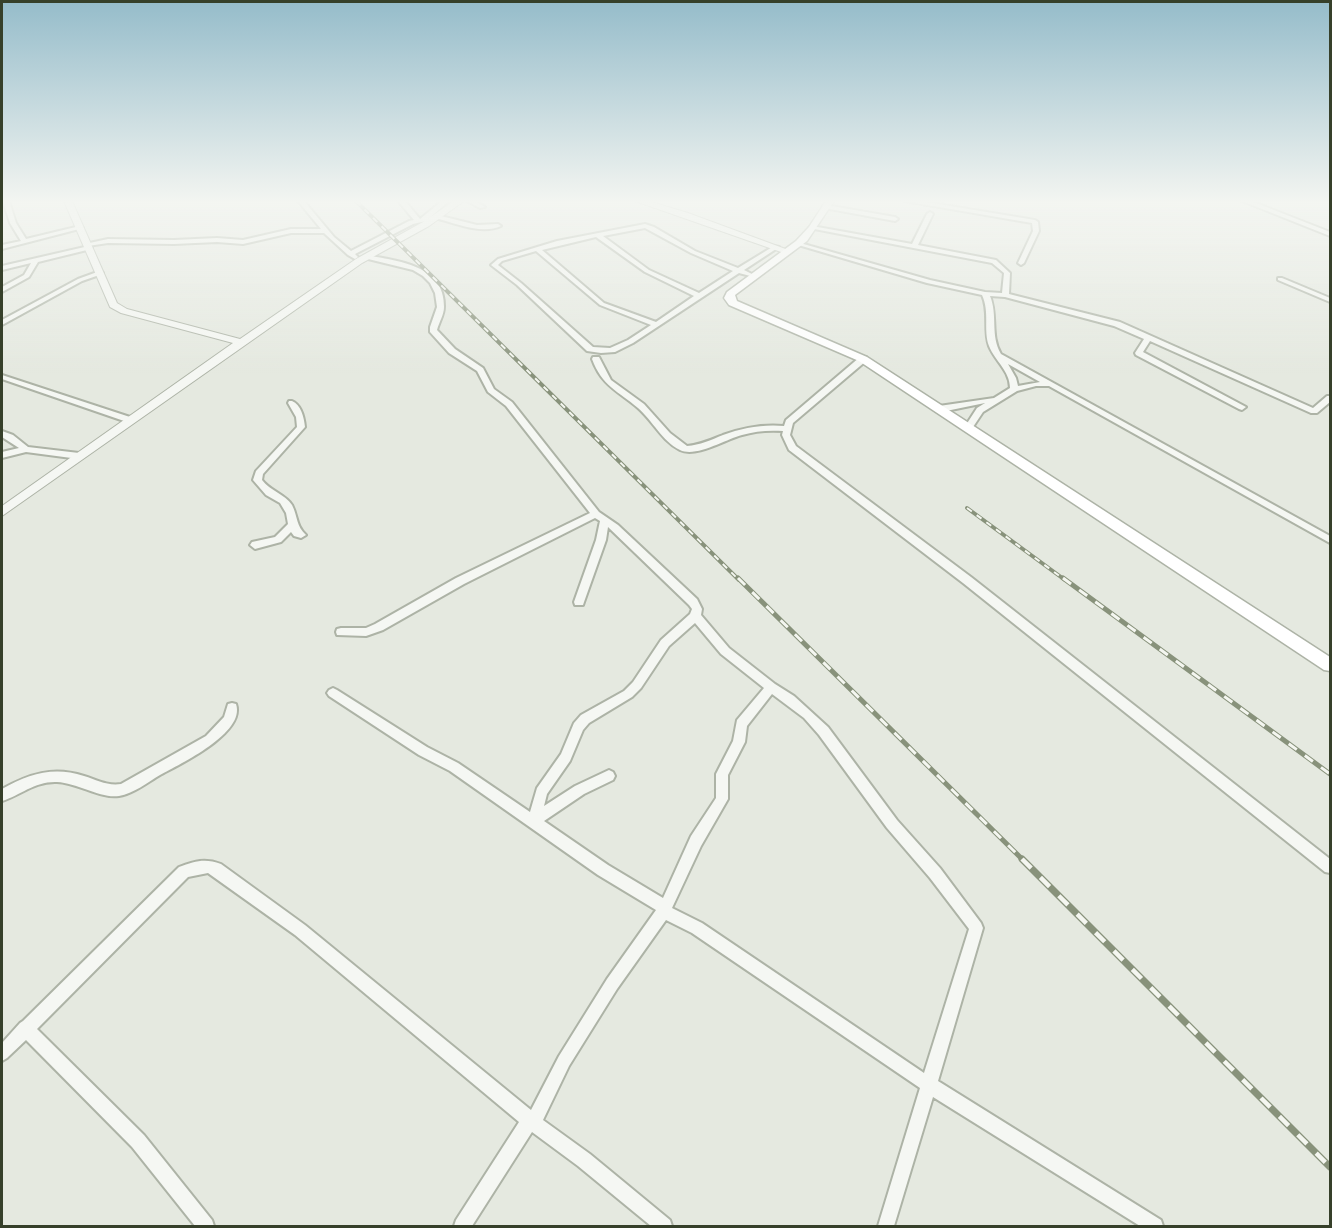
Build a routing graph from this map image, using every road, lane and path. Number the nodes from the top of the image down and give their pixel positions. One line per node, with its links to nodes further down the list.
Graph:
1 (42, 258): 12 (street)
2 (93, 258): 15 (street)
3 (506, 258): 24 (street)
4 (548, 258): 24 (street)
5 (628, 258): 21 (street)
6 (709, 258): 16 (street)
7 (768, 258): 16 (main road)
8 (847, 258): 19 (street)
9 (980, 258): 20 (street)
10 (1023, 258): 13 (street)
11 (362, 259): 26 (street); 46 (street)
12 (36, 260): 14 (street); 18 (street)
13 (1021, 263)
14 (2, 268)
15 (100, 273): 23 (street); 26 (street)
16 (746, 273): 21 (street); 29 (main road)
17 (1280, 279): 22 (street)
18 (2, 290)
19 (985, 294): 20 (street); 27 (street)
20 (1005, 295): 25 (street)
21 (699, 296): 24 (street)
22 (1330, 300)
23 (2, 323)
24 (657, 325)
25 (1148, 338): 33 (street); 36 (street)
26 (241, 342): 38 (street)
27 (1000, 356): 31 (street); 32 (street)
28 (596, 359): 40 (street)
29 (863, 359): 37 (main road); 40 (street)
30 (2, 377): 38 (street)
31 (1055, 386): 32 (street); 49 (street)
32 (1014, 389): 34 (street)
33 (1330, 398)
34 (999, 399): 37 (street); 39 (street)
35 (292, 403): 47 (street)
36 (1242, 407)
37 (939, 409): 39 (main road)
38 (130, 420): 44 (street)
39 (968, 428): 54 (main road)
40 (786, 429): 61 (street)
41 (2, 434): 42 (street)
42 (26, 449): 43 (street); 44 (street)
43 (2, 455)
44 (79, 456): 45 (street)
45 (2, 512)
46 (601, 517): 51 (street); 52 (street); 53 (street)
47 (293, 525): 48 (street); 50 (street)
48 (301, 536)
49 (1330, 540)
50 (255, 545)
51 (579, 602)
52 (695, 616): 55 (street); 60 (street)
53 (341, 632)
54 (1330, 665)
55 (771, 687): 62 (street); 65 (street)
56 (333, 693): 60 (street)
57 (232, 708): 59 (street)
58 (609, 776): 60 (street)
59 (2, 795)
60 (534, 821): 62 (street)
61 (1330, 867)
62 (664, 911): 65 (street); 66 (street)
63 (26, 1028): 64 (street); 66 (street); 67 (street)
64 (2, 1053)
65 (929, 1085): 70 (street); 71 (street)
66 (532, 1121): 68 (street); 69 (street)
67 (206, 1227)
68 (462, 1227)
69 (664, 1227)
70 (886, 1227)
71 (1155, 1227)

